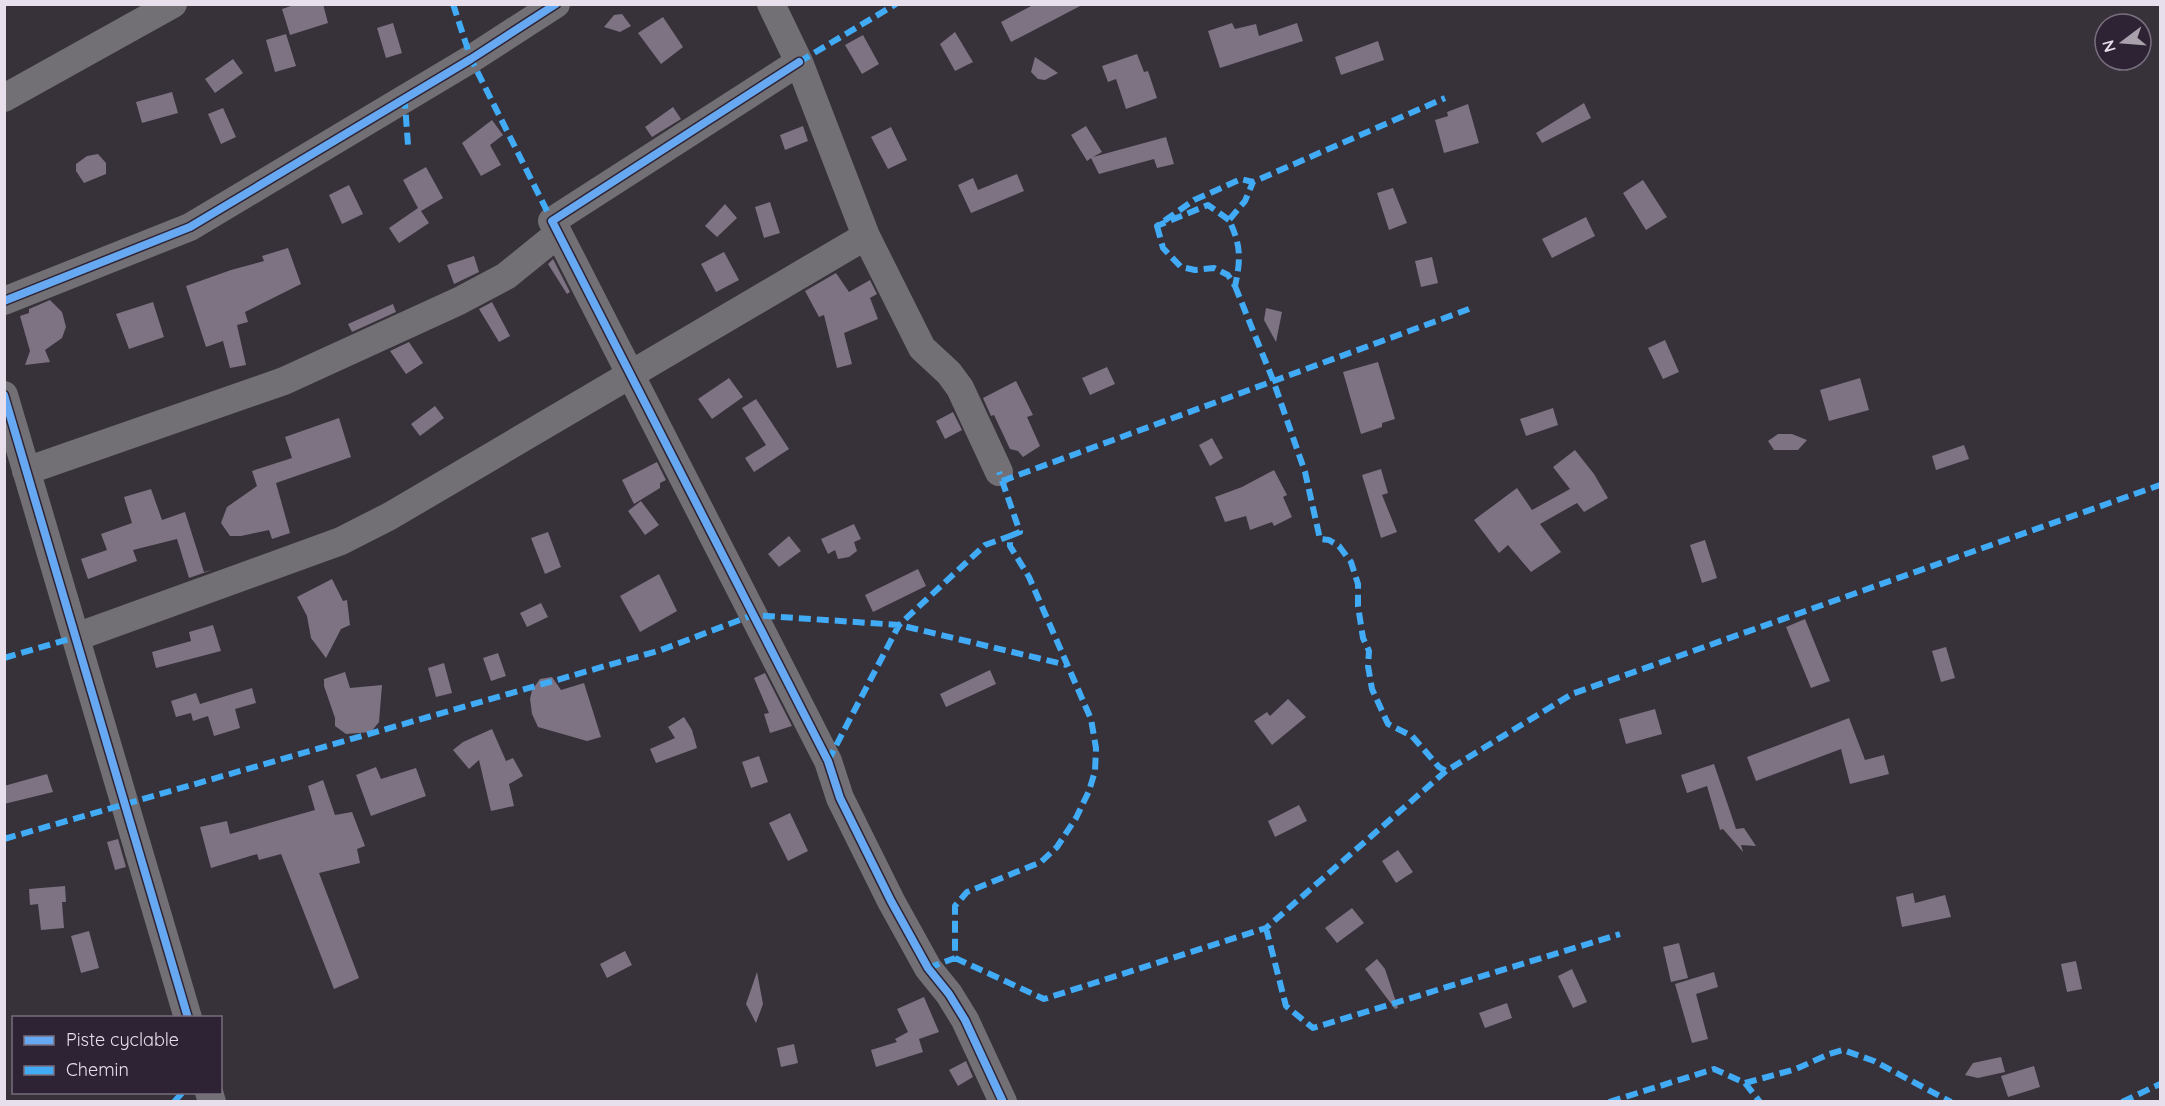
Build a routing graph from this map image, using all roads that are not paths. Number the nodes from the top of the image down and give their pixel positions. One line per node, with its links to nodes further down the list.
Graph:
1 (173, 4): 5 (street)
2 (556, 4): 8 (street)
3 (771, 4): 4 (street)
4 (799, 62): 6 (street); 7 (street)
5 (4, 98)
6 (558, 234): 9 (street); 11 (street)
7 (866, 236): 9 (street); 12 (street)
8 (4, 301)
9 (630, 375): 13 (street); 15 (street)
10 (4, 395): 11 (street)
11 (26, 471): 13 (street)
12 (999, 472)
13 (76, 637): 14 (street)
14 (188, 1016)
15 (1003, 1101)

